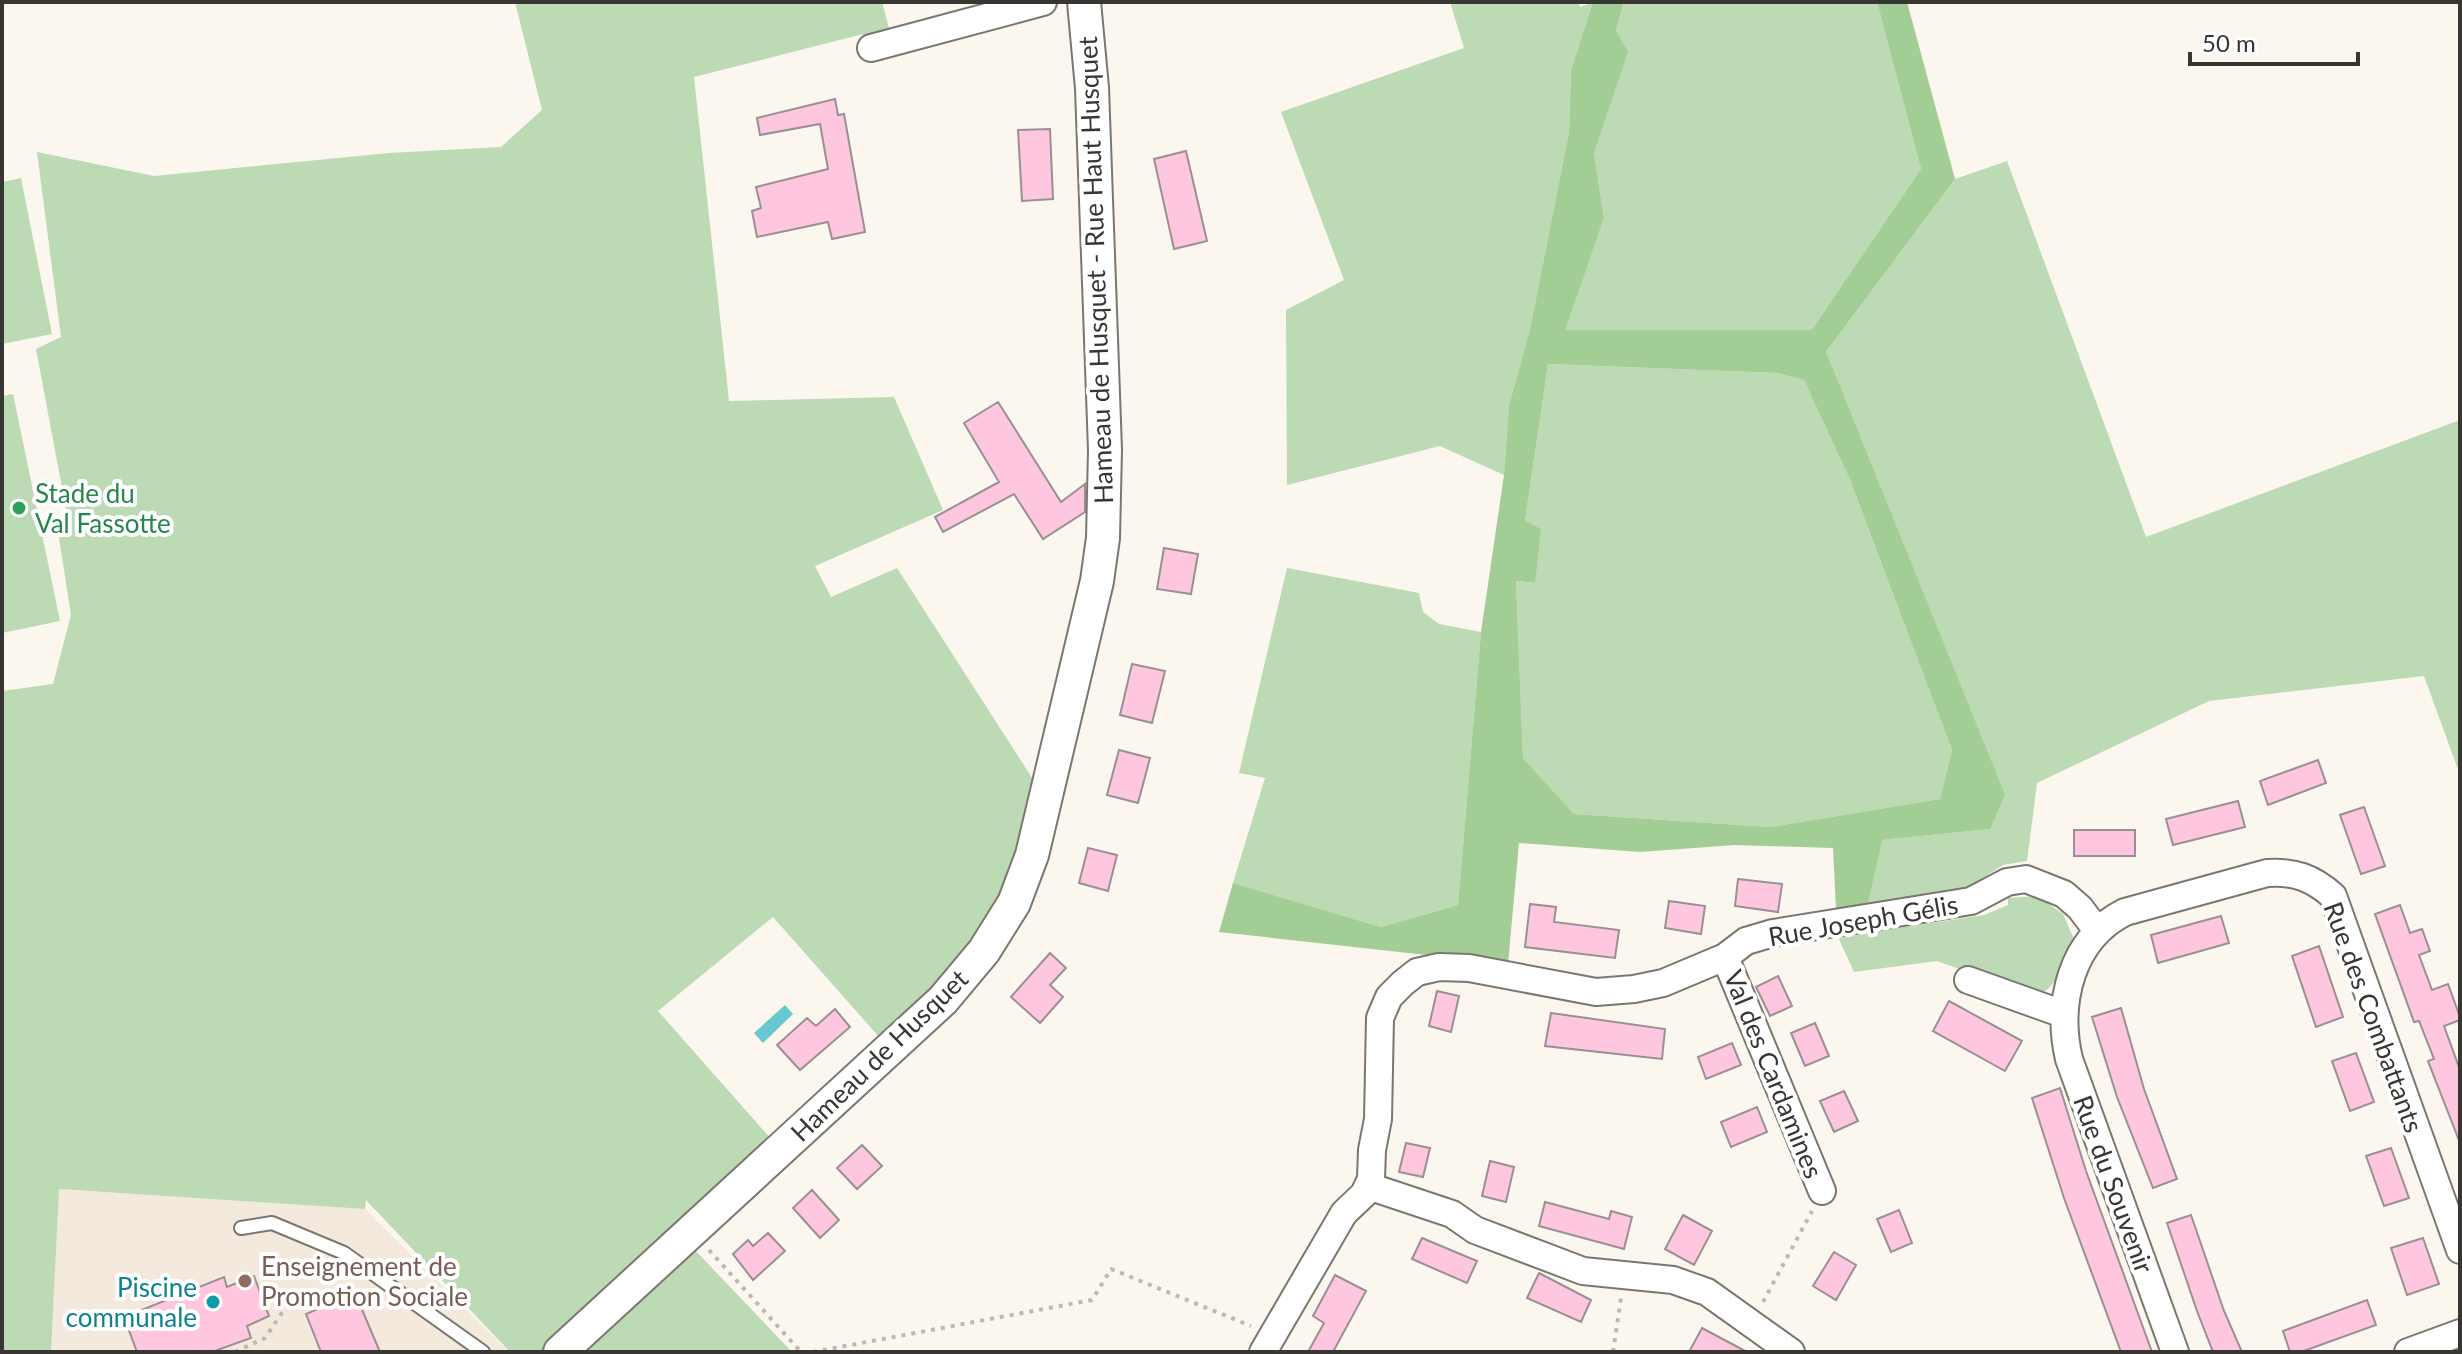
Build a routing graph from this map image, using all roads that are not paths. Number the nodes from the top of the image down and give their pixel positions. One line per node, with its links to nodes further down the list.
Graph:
1 (1043, 2): 3 (street)
2 (1084, 2): 4 (street, Hameau de Husquet - Rue Haut Husquet)
3 (871, 48)
4 (1103, 538): 16 (street, Hameau de Husquet)
5 (2096, 929): 6 (street, Rue Joseph Gélis); 8 (street, Rue du Souvenir); 12 (street, Rue des Combattants)
6 (1725, 957): 9 (street, Rue Joseph Gélis); 10 (street, Val des Cardamines)
7 (1968, 980): 8 (street)
8 (2063, 1014): 18 (street, Rue du Souvenir)
9 (1368, 1186): 14 (street); 17 (street)
10 (1822, 1191)
11 (241, 1228): 15 (lane)
12 (2460, 1250)
13 (2460, 1333): 19 (street)
14 (1268, 1343)
15 (483, 1352)
16 (560, 1352)
17 (1791, 1352)
18 (2175, 1352)
19 (2408, 1352)

